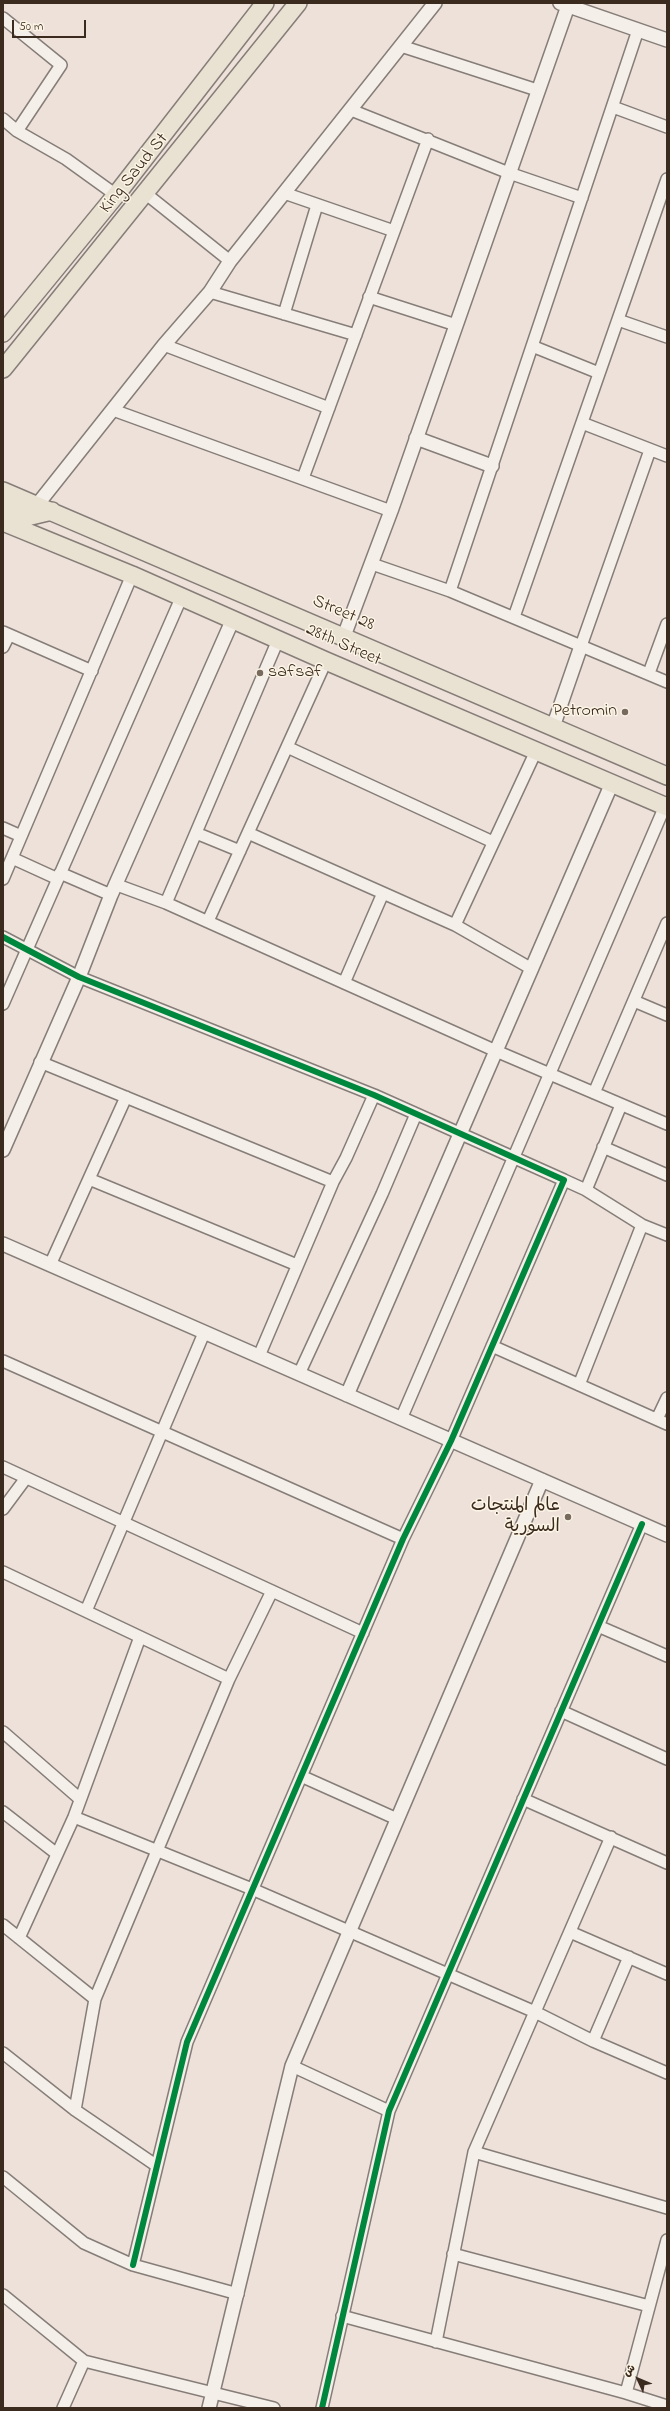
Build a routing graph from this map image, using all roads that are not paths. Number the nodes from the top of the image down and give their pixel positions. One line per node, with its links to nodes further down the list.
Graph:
1 (265, 3): 20 (main road, King Saud St)
2 (298, 3): 19 (main road, King Saud St)
3 (436, 3): 8 (street)
4 (565, 4): 6 (street); 9 (street)
5 (3, 18): 14 (street)
6 (638, 30): 7 (street); 10 (street)
7 (665, 36)
8 (401, 46): 9 (street); 11 (street)
9 (537, 90): 16 (street)
10 (613, 107): 13 (street); 21 (street)
11 (351, 110): 15 (street); 18 (street)
12 (3, 119): 14 (street)
13 (667, 127)
14 (17, 131): 20 (street)
15 (428, 139): 16 (street); 23 (street)
16 (509, 172): 21 (street); 29 (street)
17 (667, 179): 28 (street)
18 (284, 193): 22 (street); 24 (street)
19 (145, 194): 24 (street); 35 (main road, King Saud St)
20 (116, 195): 30 (main road, King Saud St)
21 (582, 198): 34 (street)
22 (317, 205): 23 (street); 27 (street)
23 (394, 231): 26 (street)
24 (230, 261): 25 (street)
25 (210, 292): 27 (street); 33 (street)
26 (369, 297): 29 (street); 31 (street)
27 (284, 314): 31 (street)
28 (618, 320): 32 (street); 36 (street)
29 (456, 325): 40 (street)
30 (3, 333)
31 (356, 335): 37 (street)
32 (667, 336)
33 (164, 345): 37 (street); 38 (street)
34 (532, 346): 36 (street); 43 (street)
35 (3, 369)
36 (599, 373): 39 (street)
37 (329, 408): 44 (street)
38 (112, 410): 44 (street); 47 (street)
39 (582, 423): 41 (street); 54 (street)
40 (416, 438): 43 (street); 48 (street)
41 (650, 450): 42 (street); 60 (street)
42 (667, 456)
43 (492, 466): 52 (street)
44 (303, 478): 48 (street)
45 (3, 491): 47 (main road, Street 28)
46 (3, 506): 47 (main road)
47 (44, 508): 58 (main road, Street 28)
48 (391, 510): 50 (street)
49 (3, 522): 51 (main road, 28th Street)
50 (372, 564): 52 (street); 58 (street)
51 (132, 575): 53 (main road, 28th Street); 63 (street)
52 (450, 591): 54 (street)
53 (182, 596): 55 (main road, 28th Street); 79 (street)
54 (514, 617): 60 (street)
55 (233, 619): 59 (main road, 28th Street); 81 (street)
56 (667, 624): 64 (street)
57 (6, 633): 61 (street); 63 (street)
58 (344, 636): 66 (main road, Street 28)
59 (278, 640): 62 (main road, 28th Street); 73 (street)
60 (581, 646): 64 (street); 66 (street)
61 (3, 647)
62 (326, 661): 67 (street); 68 (main road, 28th Street)
63 (92, 670): 75 (street)
64 (649, 674): 65 (street)
65 (667, 682)
66 (553, 727): 69 (main road, Street 28)
67 (287, 747): 74 (street); 76 (street)
68 (536, 751): 70 (main road, 28th Street); 76 (street)
69 (667, 776)
70 (612, 784): 71 (main road, 28th Street); 89 (street)
71 (666, 806): 97 (street)
72 (3, 828): 75 (street)
73 (196, 833): 77 (street); 83 (street)
74 (248, 833): 77 (street); 82 (street)
75 (22, 836): 78 (street)
76 (493, 842): 86 (street)
77 (240, 851): 84 (street)
78 (12, 858): 79 (street); 80 (street)
79 (59, 876): 81 (street); 88 (street)
80 (3, 879)
81 (114, 890): 83 (street); 90 (street)
82 (383, 893): 86 (street); 91 (street)
83 (166, 903): 84 (street)
84 (208, 922): 91 (street)
85 (667, 923): 92 (street)
86 (455, 925): 89 (street)
87 (3, 937): 88 (street)
88 (26, 949): 90 (street); 93 (street)
89 (532, 969): 95 (street)
90 (79, 977): 96 (street); 99 (street)
91 (344, 983): 95 (street)
92 (634, 1001): 94 (street); 98 (street)
93 (3, 1004)
94 (667, 1015)
95 (496, 1051): 97 (street); 104 (street)
96 (40, 1062): 100 (street); 106 (street)
97 (550, 1074): 98 (street); 107 (street)
98 (594, 1093): 101 (street)
99 (374, 1095): 102 (street); 111 (street)
100 (126, 1097): 109 (street); 111 (street)
101 (621, 1105): 103 (street); 105 (street)
102 (416, 1114): 104 (street); 122 (street)
103 (667, 1124)
104 (461, 1132): 107 (street); 124 (street)
105 (603, 1148): 108 (street); 112 (street)
106 (3, 1150)
107 (513, 1156): 110 (street); 126 (street)
108 (667, 1175)
109 (89, 1179): 116 (street); 117 (street)
110 (564, 1180): 112 (street); 119 (street)
111 (333, 1182): 117 (street)
112 (586, 1190): 113 (street)
113 (642, 1225): 114 (street); 123 (street)
114 (667, 1235)
115 (3, 1244): 116 (street)
116 (50, 1264): 118 (street)
117 (297, 1265): 120 (street)
118 (204, 1332): 120 (street); 128 (street)
119 (492, 1346): 123 (street); 129 (street)
120 (259, 1356): 122 (street)
121 (3, 1361): 128 (street)
122 (299, 1374): 124 (street)
123 (579, 1385): 127 (street)
124 (347, 1395): 126 (street)
125 (667, 1398): 127 (street)
126 (401, 1419): 129 (street)
127 (662, 1422)
128 (163, 1433): 134 (street); 137 (street)
129 (451, 1440): 132 (street); 137 (street)
130 (3, 1467): 131 (street)
131 (26, 1478): 133 (street); 134 (street)
132 (542, 1480): 135 (street); 154 (street)
133 (3, 1509)
134 (124, 1523): 139 (street); 140 (street)
135 (642, 1524): 136 (street); 141 (street)
136 (667, 1535)
137 (403, 1540): 142 (street)
138 (3, 1572): 140 (street)
139 (272, 1591): 142 (street); 145 (street)
140 (86, 1611): 143 (street)
141 (598, 1626): 144 (street); 146 (street)
142 (363, 1633): 149 (street)
143 (140, 1637): 145 (street); 150 (street)
144 (667, 1656)
145 (229, 1679): 156 (street)
146 (561, 1711): 148 (street); 151 (street)
147 (3, 1732): 150 (street)
148 (667, 1759)
149 (301, 1776): 154 (street); 159 (street)
150 (80, 1799): 153 (street)
151 (523, 1800): 155 (street); 165 (street)
152 (3, 1812): 157 (street)
153 (74, 1817): 156 (street); 157 (street)
154 (397, 1819): 161 (street)
155 (611, 1837): 158 (street); 162 (street)
156 (157, 1851): 159 (street); 167 (street)
157 (57, 1854): 163 (street)
158 (667, 1863)
159 (252, 1889): 161 (street); 176 (street)
160 (3, 1925): 163 (street)
161 (348, 1932): 165 (street); 171 (street)
162 (570, 1932): 164 (street); 168 (street)
163 (19, 1938): 167 (street)
164 (629, 1957): 166 (street); 169 (street)
165 (448, 1974): 168 (street); 174 (street)
166 (667, 1974)
167 (95, 1999): 173 (street)
168 (535, 2012): 169 (street); 175 (street)
169 (593, 2040): 172 (street)
170 (3, 2053): 173 (street)
171 (292, 2066): 174 (street); 182 (street)
172 (667, 2073)
173 (74, 2110): 176 (street)
174 (389, 2111): 185 (street)
175 (474, 2152): 178 (street); 180 (street)
176 (157, 2166): 181 (street)
177 (3, 2177): 181 (street)
178 (667, 2208)
179 (667, 2240): 184 (street)
180 (453, 2254): 184 (street); 186 (street)
181 (133, 2265): 182 (street)
182 (238, 2294): 188 (street)
183 (3, 2295): 187 (street)
184 (649, 2306): 189 (street)
185 (342, 2316): 186 (street); 194 (street)
186 (436, 2342): 189 (street)
187 (84, 2361): 188 (street); 191 (street)
188 (213, 2392): 192 (street); 193 (street)
189 (626, 2393): 190 (street)
190 (667, 2406)
191 (63, 2408)
192 (209, 2408)
193 (274, 2408)
194 (322, 2408)

